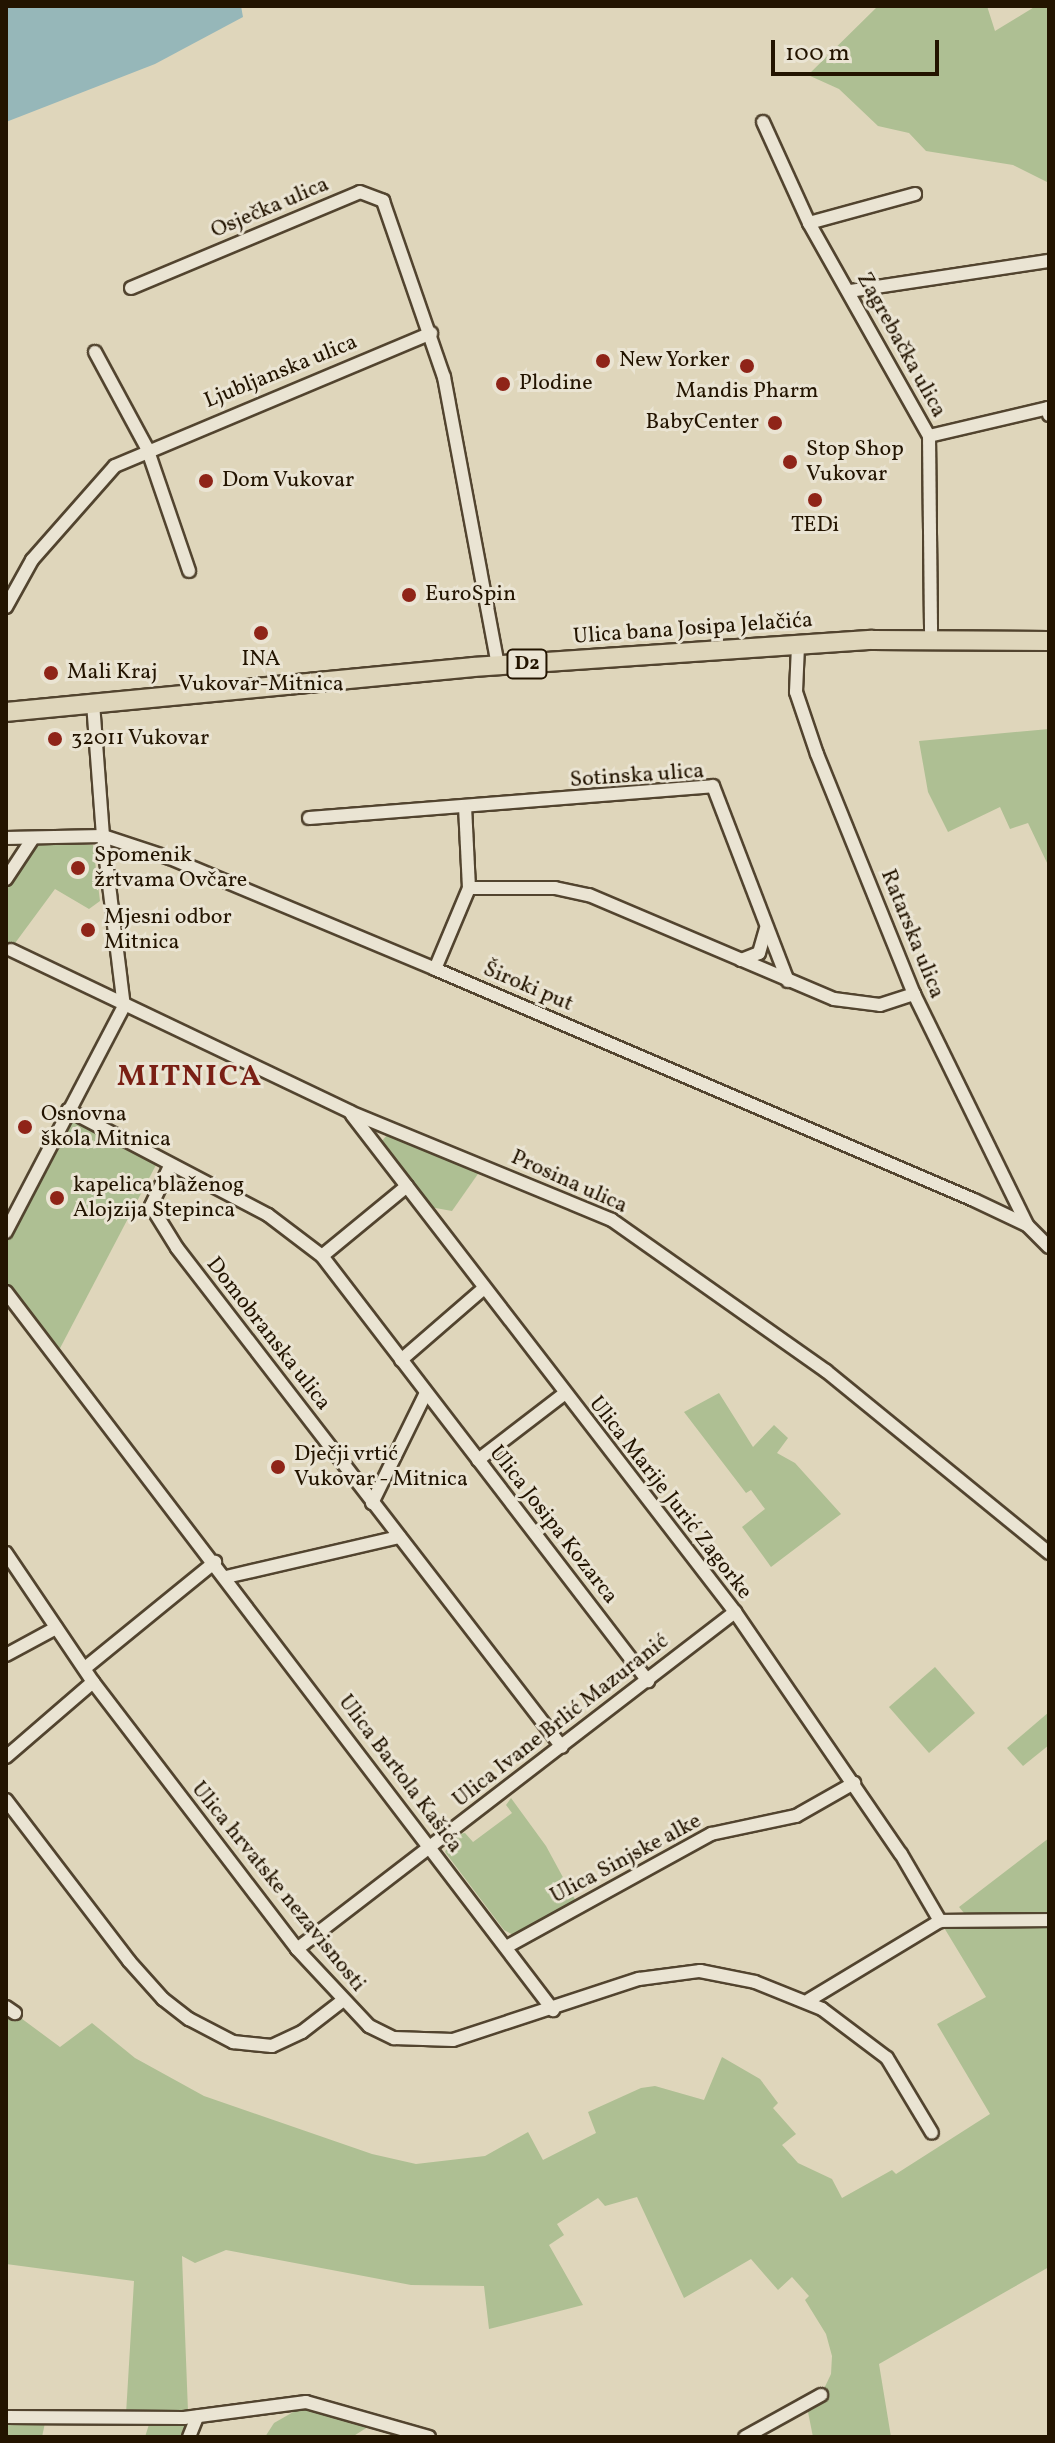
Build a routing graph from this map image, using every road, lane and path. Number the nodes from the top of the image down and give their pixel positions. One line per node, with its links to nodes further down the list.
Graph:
1 (763, 122): 3 (street, Zagrebačka ulica)
2 (915, 194): 3 (street)
3 (809, 223): 6 (street, Zagrebačka ulica)
4 (1049, 261): 6 (street)
5 (131, 288): 7 (street, Osječka ulica)
6 (850, 291): 11 (street, Zagrebačka ulica)
7 (431, 333): 12 (street, Ljubljanska ulica); 18 (street, Osječka ulica)
8 (95, 352): 12 (street)
9 (1048, 408): 10 (street); 11 (street)
10 (1049, 415)
11 (929, 436): 15 (street, Zagrebačka ulica)
12 (147, 448): 13 (street); 14 (street, Ljubljanska ulica)
13 (189, 571)
14 (6, 607)
15 (931, 638): 16 (main road, Ulica bana Josipa Jelačića / D2); 17 (main road, Ulica bana Josipa Jelačića / D2)
16 (1049, 641)
17 (798, 646): 18 (main road, Ulica bana Josipa Jelačića / D2); 33 (street, Ratarska ulica)
18 (498, 666): 19 (main road, Ulica bana Josipa Jelačića / D2)
19 (93, 703): 20 (main road, Ulica bana Josipa Jelačića / D2); 23 (street)
20 (6, 712)
21 (465, 807): 22 (street, Sotinska ulica); 27 (street); 28 (street, Sotinska ulica)
22 (309, 818)
23 (103, 836): 25 (street, Široki put); 31 (street, Široki put); 34 (street)
24 (6, 838): 25 (street, Široki put)
25 (33, 838): 26 (street)
26 (6, 879)
27 (469, 888): 30 (street); 31 (street)
28 (766, 926): 30 (street); 32 (street, Sotinska ulica)
29 (11, 950): 34 (street, Prosina ulica)
30 (741, 960): 32 (street)
31 (435, 969): 39 (street, Široki put)
32 (788, 981): 33 (street)
33 (914, 994): 39 (street, Ratarska ulica)
34 (124, 1006): 35 (street); 36 (street, Prosina ulica)
35 (68, 1110): 37 (street, Ulica Josipa Kozarca); 40 (street)
36 (350, 1112): 38 (street, Ulica Marije Jurić Zagorke); 52 (street, Prosina ulica)
37 (170, 1166): 42 (street, Ulica Josipa Kozarca); 49 (street, Domobranska ulica)
38 (407, 1186): 42 (street); 43 (street, Ulica Marije Jurić Zagorke)
39 (1027, 1225): 41 (street, Široki put)
40 (6, 1232)
41 (1049, 1247)
42 (322, 1256): 45 (street, Ulica Josipa Kozarca)
43 (484, 1288): 45 (street); 47 (street, Ulica Marije Jurić Zagorke)
44 (7, 1297): 53 (street, Ulica Bartola Kašića)
45 (401, 1360): 46 (street, Ulica Josipa Kozarca)
46 (426, 1393): 48 (street, Ulica Josipa Kozarca); 49 (street)
47 (564, 1394): 48 (street); 55 (street, Ulica Marije Jurić Zagorke)
48 (478, 1460): 59 (street, Ulica Josipa Kozarca)
49 (372, 1503): 50 (street, Domobranska ulica)
50 (399, 1537): 54 (street); 61 (street, Domobranska ulica)
51 (6, 1553): 56 (street, Ulica hrvatske nezavisnosti)
52 (1049, 1553)
53 (215, 1562): 54 (street, Ulica Bartola Kašića); 58 (street)
54 (226, 1577): 65 (street, Ulica Bartola Kašića)
55 (735, 1612): 59 (street, Ulica Ivane Brlić Mazuranić); 63 (street, Ulica Marije Jurić Zagorke)
56 (56, 1628): 57 (street); 58 (street, Ulica hrvatske nezavisnosti)
57 (6, 1655)
58 (85, 1668): 60 (street, Ulica hrvatske nezavisnosti)
59 (648, 1681): 61 (street, Ulica Ivane Brlić Mazuranić)
60 (93, 1682): 62 (street); 69 (street, Ulica hrvatske nezavisnosti)
61 (562, 1747): 65 (street, Ulica Ivane Brlić Mazuranić)
62 (6, 1757)
63 (854, 1783): 67 (street, Ulica Marije Jurić Zagorke); 68 (street, Ulica Sinjske alke)
64 (6, 1800): 71 (street)
65 (430, 1847): 68 (street, Ulica Bartola Kašića); 69 (street, Ulica Ivane Brlić Mazuranić)
66 (1049, 1920): 67 (street)
67 (940, 1921): 70 (street)
68 (508, 1946): 72 (street, Ulica Bartola Kašića)
69 (297, 1949): 71 (street, Ulica hrvatske nezavisnosti)
70 (809, 2000): 72 (street, Ulica hrvatske nezavisnosti); 73 (street, Ulica hrvatske nezavisnosti)
71 (341, 2002): 72 (street, Ulica hrvatske nezavisnosti)
72 (553, 2010)
73 (932, 2133)
74 (821, 2395): 79 (street)
75 (6, 2417): 76 (street)
76 (197, 2417): 77 (street); 78 (street)
77 (189, 2437)
78 (429, 2437)
79 (745, 2437)

